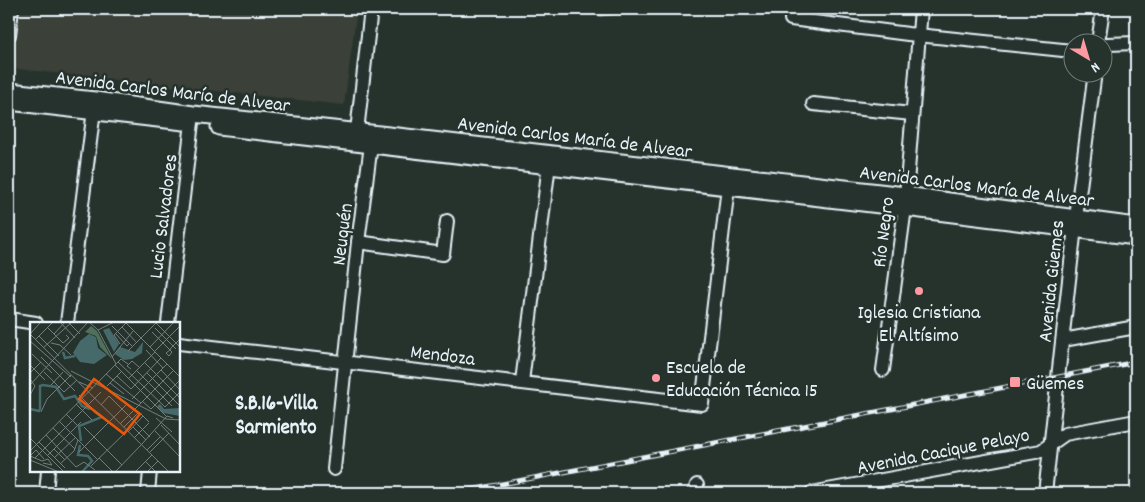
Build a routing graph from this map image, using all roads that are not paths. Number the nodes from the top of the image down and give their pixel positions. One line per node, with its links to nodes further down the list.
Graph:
1 (12, 9): 7 (street)
2 (371, 9): 19 (street)
3 (921, 9): 8 (street, Río Negro)
4 (1103, 9): 6 (street)
5 (792, 19): 8 (street)
6 (1100, 32)
7 (9, 34)
8 (920, 35): 11 (street); 17 (street, Río Negro)
9 (1136, 43): 10 (street)
10 (1112, 44)
11 (1062, 50)
12 (1093, 82): 25 (street, Avenida Güemes)
13 (9, 91): 16 (main road, Avenida Carlos María de Alvear)
14 (9, 102): 16 (main road, Avenida Carlos María de Alvear)
15 (813, 104): 17 (street)
16 (94, 106): 18 (main road, Avenida Carlos María de Alvear); 31 (street)
17 (912, 114): 23 (street, Río Negro)
18 (192, 119): 19 (main road, Avenida Carlos María de Alvear); 20 (main road, Avenida Carlos María de Alvear); 32 (street, Lucio Salvadores)
19 (357, 131): 20 (street); 21 (main road, Avenida Carlos María de Alvear)
20 (371, 145): 21 (main road, Avenida Carlos María de Alvear); 28 (street, Neuquén)
21 (550, 160): 22 (main road, Avenida Carlos María de Alvear); 38 (street)
22 (729, 181): 23 (main road, Avenida Carlos María de Alvear); 38 (street, Mendoza)
23 (905, 201): 25 (main road, Avenida Carlos María de Alvear); 37 (street, Río Negro)
24 (447, 222): 28 (street)
25 (1076, 224): 26 (main road, Avenida Carlos María de Alvear); 27 (main road, Avenida Carlos María de Alvear); 34 (street, Avenida Güemes)
26 (1136, 226)
27 (1136, 237)
28 (358, 242): 36 (street, Neuquén)
29 (9, 320): 30 (street)
30 (30, 322)
31 (67, 322)
32 (168, 322)
33 (1136, 327): 34 (street)
34 (1063, 340): 40 (street, Avenida Güemes)
35 (180, 342): 36 (street, Mendoza)
36 (345, 361): 38 (street, Mendoza); 41 (street, Neuquén)
37 (882, 370)
38 (522, 382)
39 (1136, 421): 40 (street, Avenida Cacique Pelayo)
40 (1051, 443): 46 (street, Avenida Cacique Pelayo); 47 (street, Avenida Güemes)
41 (334, 469)
42 (48, 472): 44 (street)
43 (150, 472): 45 (street)
44 (46, 493)
45 (148, 493)
46 (811, 493)
47 (1045, 493)

